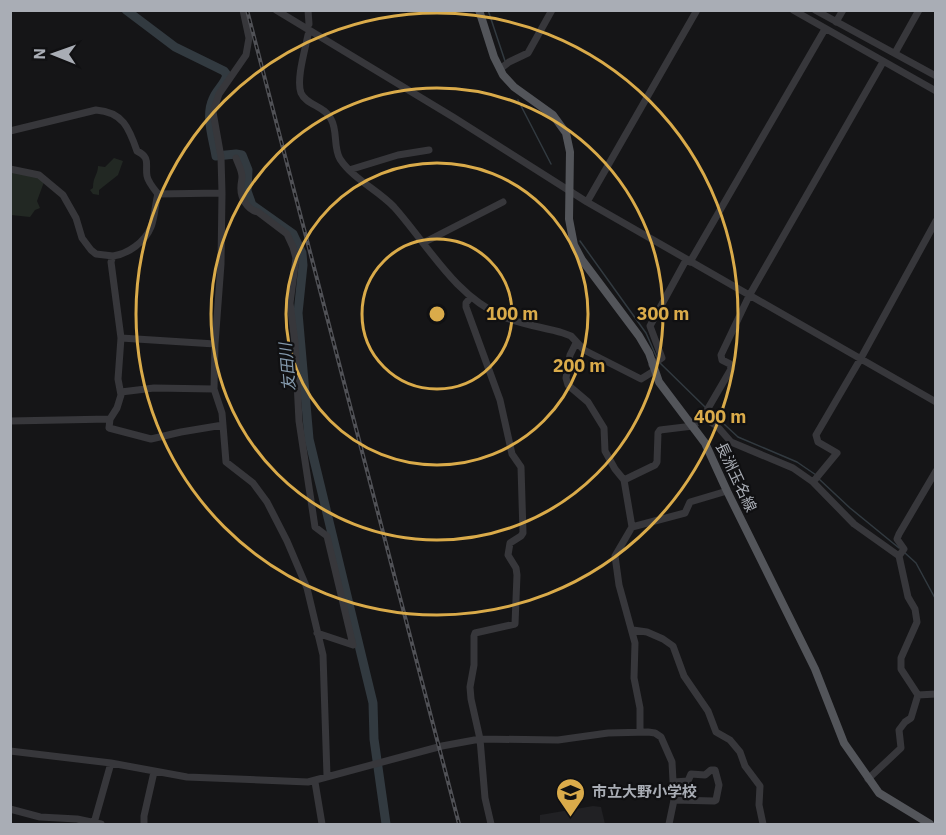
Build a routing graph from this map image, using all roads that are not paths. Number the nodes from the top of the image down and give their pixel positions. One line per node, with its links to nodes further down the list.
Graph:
1 (243, 10): 26 (street)
2 (276, 10): 25 (street)
3 (308, 10): 12 (street)
4 (479, 10): 17 (main road, 長洲玉名線)
5 (552, 10): 17 (street)
6 (697, 10): 29 (street)
7 (793, 10): 13 (street)
8 (816, 10): 11 (street)
9 (843, 10): 11 (street)
10 (919, 10): 15 (street)
11 (836, 22): 15 (street)
12 (309, 24)
13 (825, 29): 16 (street); 33 (street)
14 (308, 35): 24 (street)
15 (895, 53): 18 (street)
16 (884, 62): 19 (street); 34 (street)
17 (500, 69): 25 (main road, 長洲玉名線)
18 (936, 76)
19 (936, 91)
20 (10, 131): 27 (street)
21 (429, 150): 24 (street)
22 (236, 158): 56 (street)
23 (10, 169): 32 (street)
24 (349, 170): 31 (street)
25 (570, 191): 29 (street); 40 (main road, 長洲玉名線)
26 (222, 193): 27 (street); 38 (street)
27 (158, 194): 32 (street)
28 (503, 202): 31 (street)
29 (587, 202): 33 (street)
30 (936, 221): 39 (street)
31 (423, 243): 35 (street)
32 (113, 256): 36 (street)
33 (688, 261): 34 (street); 40 (street)
34 (749, 296): 39 (street); 44 (street)
35 (471, 297): 37 (street); 60 (street)
36 (121, 338): 38 (street); 42 (street)
37 (576, 343): 40 (street); 51 (street)
38 (215, 344): 41 (street)
39 (861, 358): 43 (street); 50 (street)
40 (656, 364): 48 (main road, 長洲玉名線)
41 (214, 389): 42 (street); 47 (street)
42 (121, 392): 45 (street)
43 (936, 402)
44 (706, 411): 48 (street); 50 (street)
45 (110, 419): 46 (street); 47 (street)
46 (10, 421)
47 (223, 425): 56 (street)
48 (693, 426): 51 (street); 52 (main road, 長洲玉名線)
49 (936, 471): 54 (street)
50 (816, 479): 54 (street)
51 (624, 480): 53 (street)
52 (727, 491): 53 (street); 65 (main road, 長洲玉名線)
53 (632, 527): 55 (street)
54 (902, 553): 58 (street)
55 (633, 630): 59 (street); 75 (street)
56 (318, 633): 64 (street)
57 (936, 694): 58 (street)
58 (918, 695): 65 (street)
59 (640, 732): 60 (street); 67 (street)
60 (480, 739): 64 (street); 73 (street)
61 (10, 751): 62 (street)
62 (111, 763): 63 (street); 70 (street)
63 (154, 772): 66 (street); 71 (street)
64 (327, 776): 66 (street)
65 (868, 779): 76 (main road, 長洲玉名線)
66 (315, 782): 72 (street)
67 (674, 782): 68 (street); 68 (street)
68 (674, 800): 74 (street)
69 (10, 809): 70 (street)
70 (96, 824)
71 (144, 825)
72 (322, 825)
73 (491, 825)
74 (669, 825)
75 (763, 825)
76 (930, 825)

